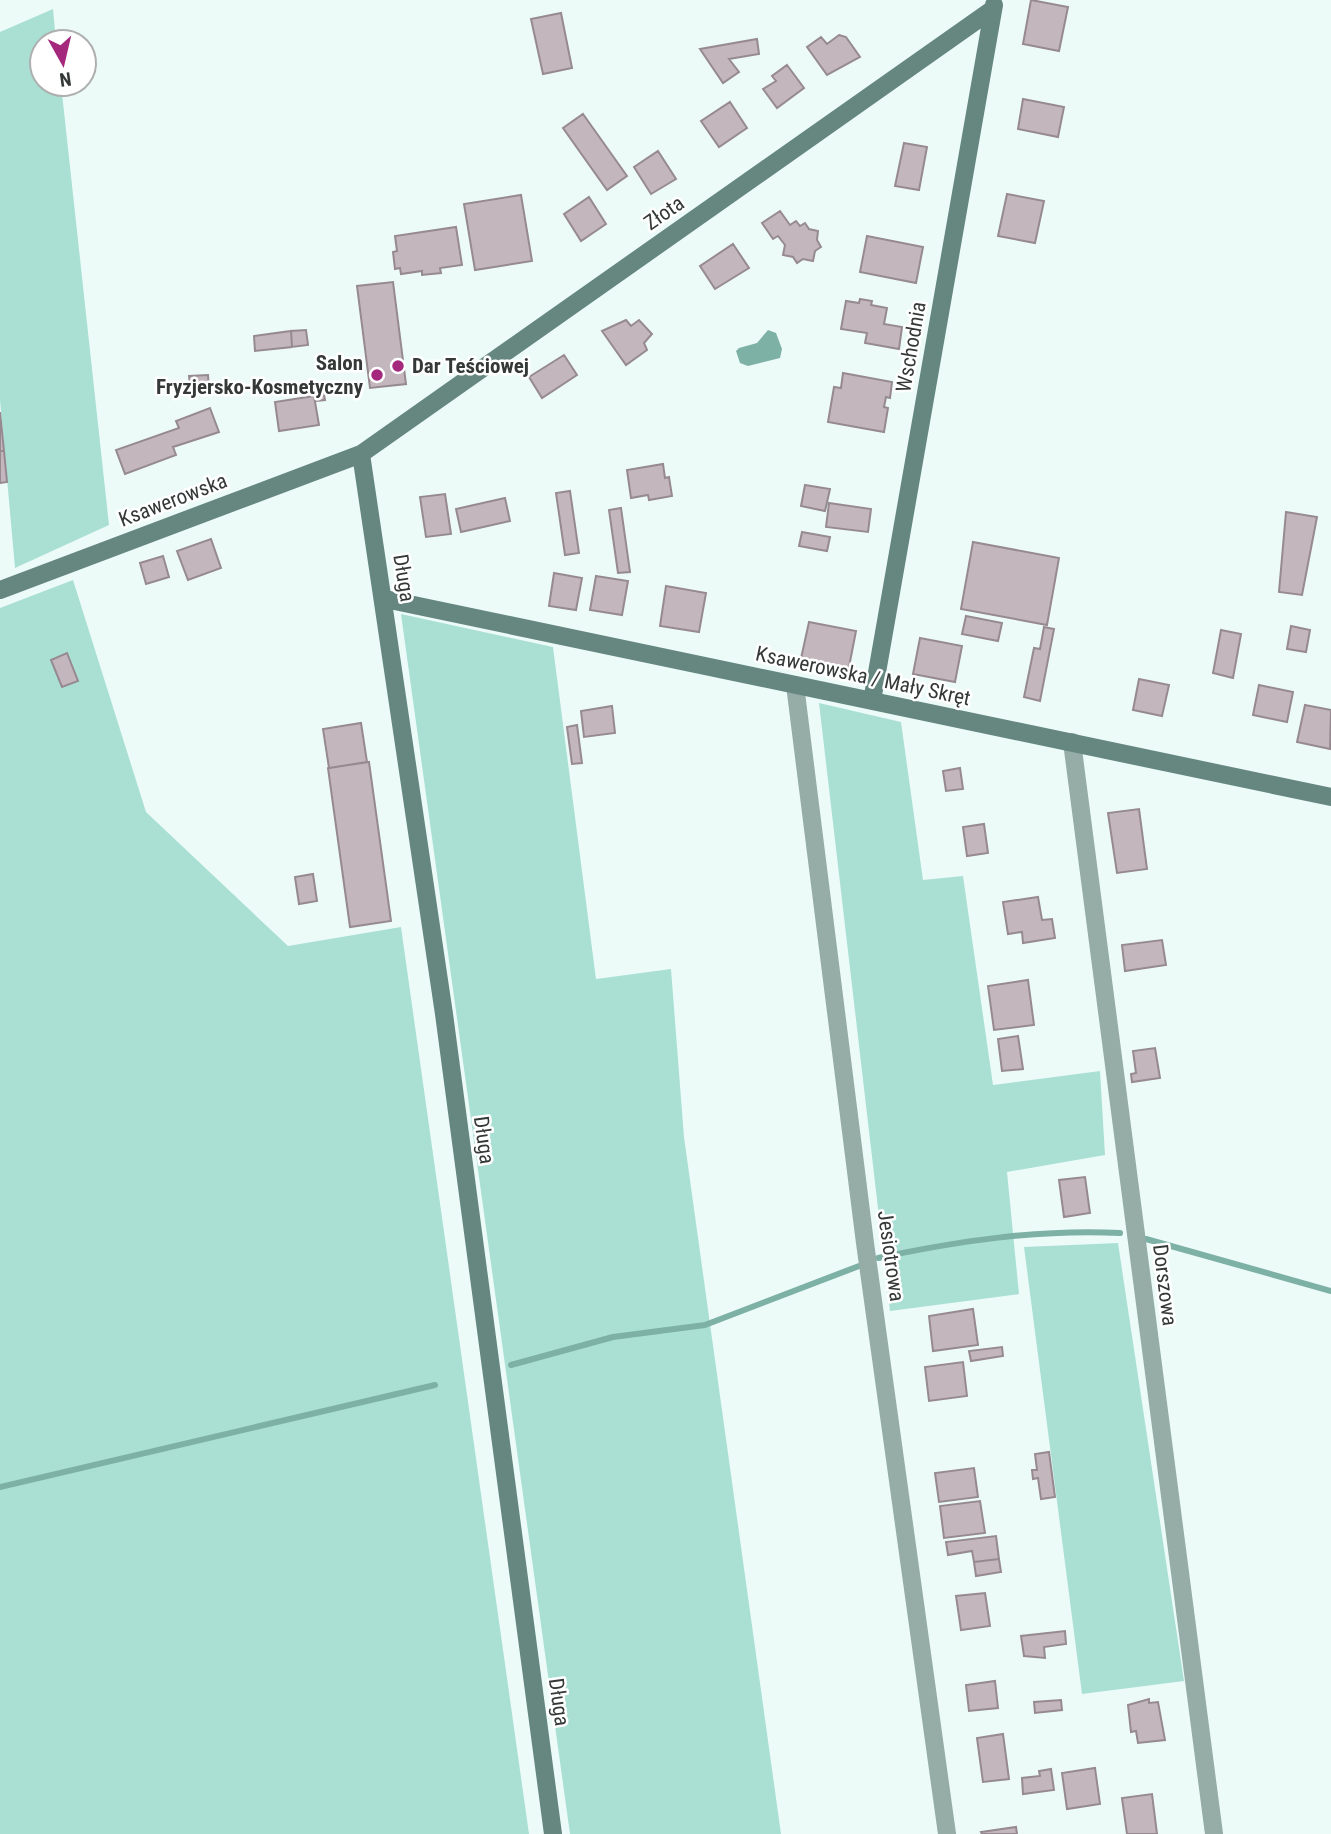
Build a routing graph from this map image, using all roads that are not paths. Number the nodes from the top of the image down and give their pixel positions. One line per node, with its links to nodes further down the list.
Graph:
1 (994, 4): 2 (street, Złota); 6 (street, Wschodnia)
2 (361, 454): 3 (street, Ksawerowska); 4 (street, Długa)
3 (0, 590)
4 (385, 599): 5 (street, Ksawerowska / Mały Skręt); 9 (street, Długa)
5 (795, 685): 6 (street, Ksawerowska / Mały Skręt); 10 (street, Jesiotrowa)
6 (872, 701): 7 (street, Ksawerowska / Mały Skręt)
7 (1072, 742): 8 (street, Ksawerowska / Mały Skręt); 11 (street, Dorszowa)
8 (1331, 797)
9 (553, 1834)
10 (947, 1834)
11 (1214, 1834)

